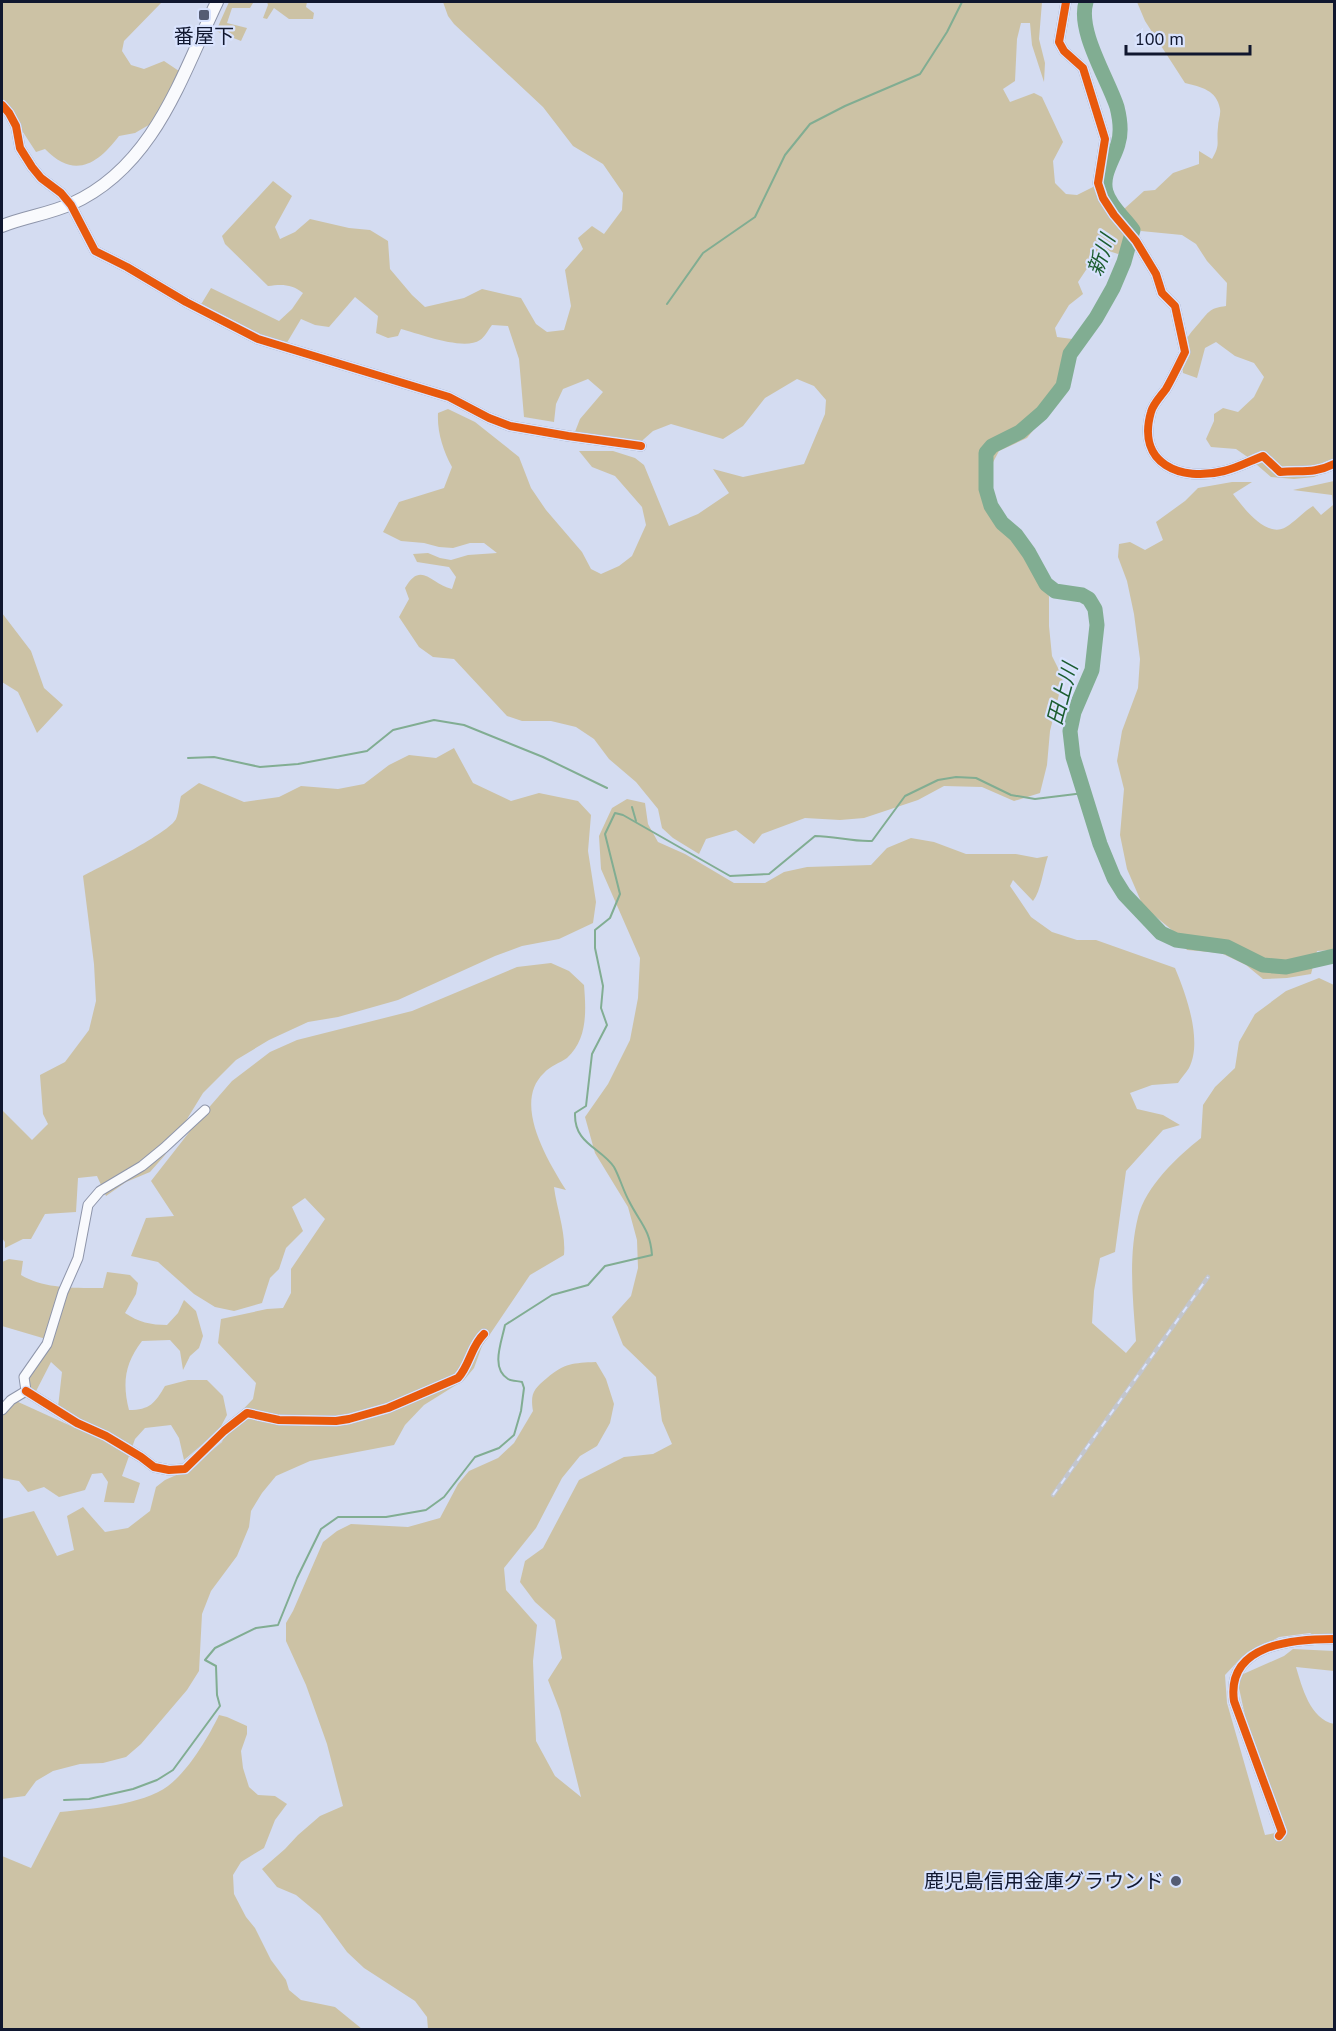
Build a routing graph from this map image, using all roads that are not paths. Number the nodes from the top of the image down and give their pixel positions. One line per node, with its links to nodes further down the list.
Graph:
1 (217, 2): 4 (street)
2 (1066, 2): 7 (street)
3 (2, 105): 4 (street)
4 (70, 205): 5 (street); 6 (street)
5 (2, 226)
6 (641, 446)
7 (1335, 464)
8 (204, 1110): 10 (street)
9 (484, 1334): 10 (street)
10 (26, 1391): 11 (street)
11 (2, 1410)
12 (1335, 1639): 13 (street)
13 (1279, 1836)

